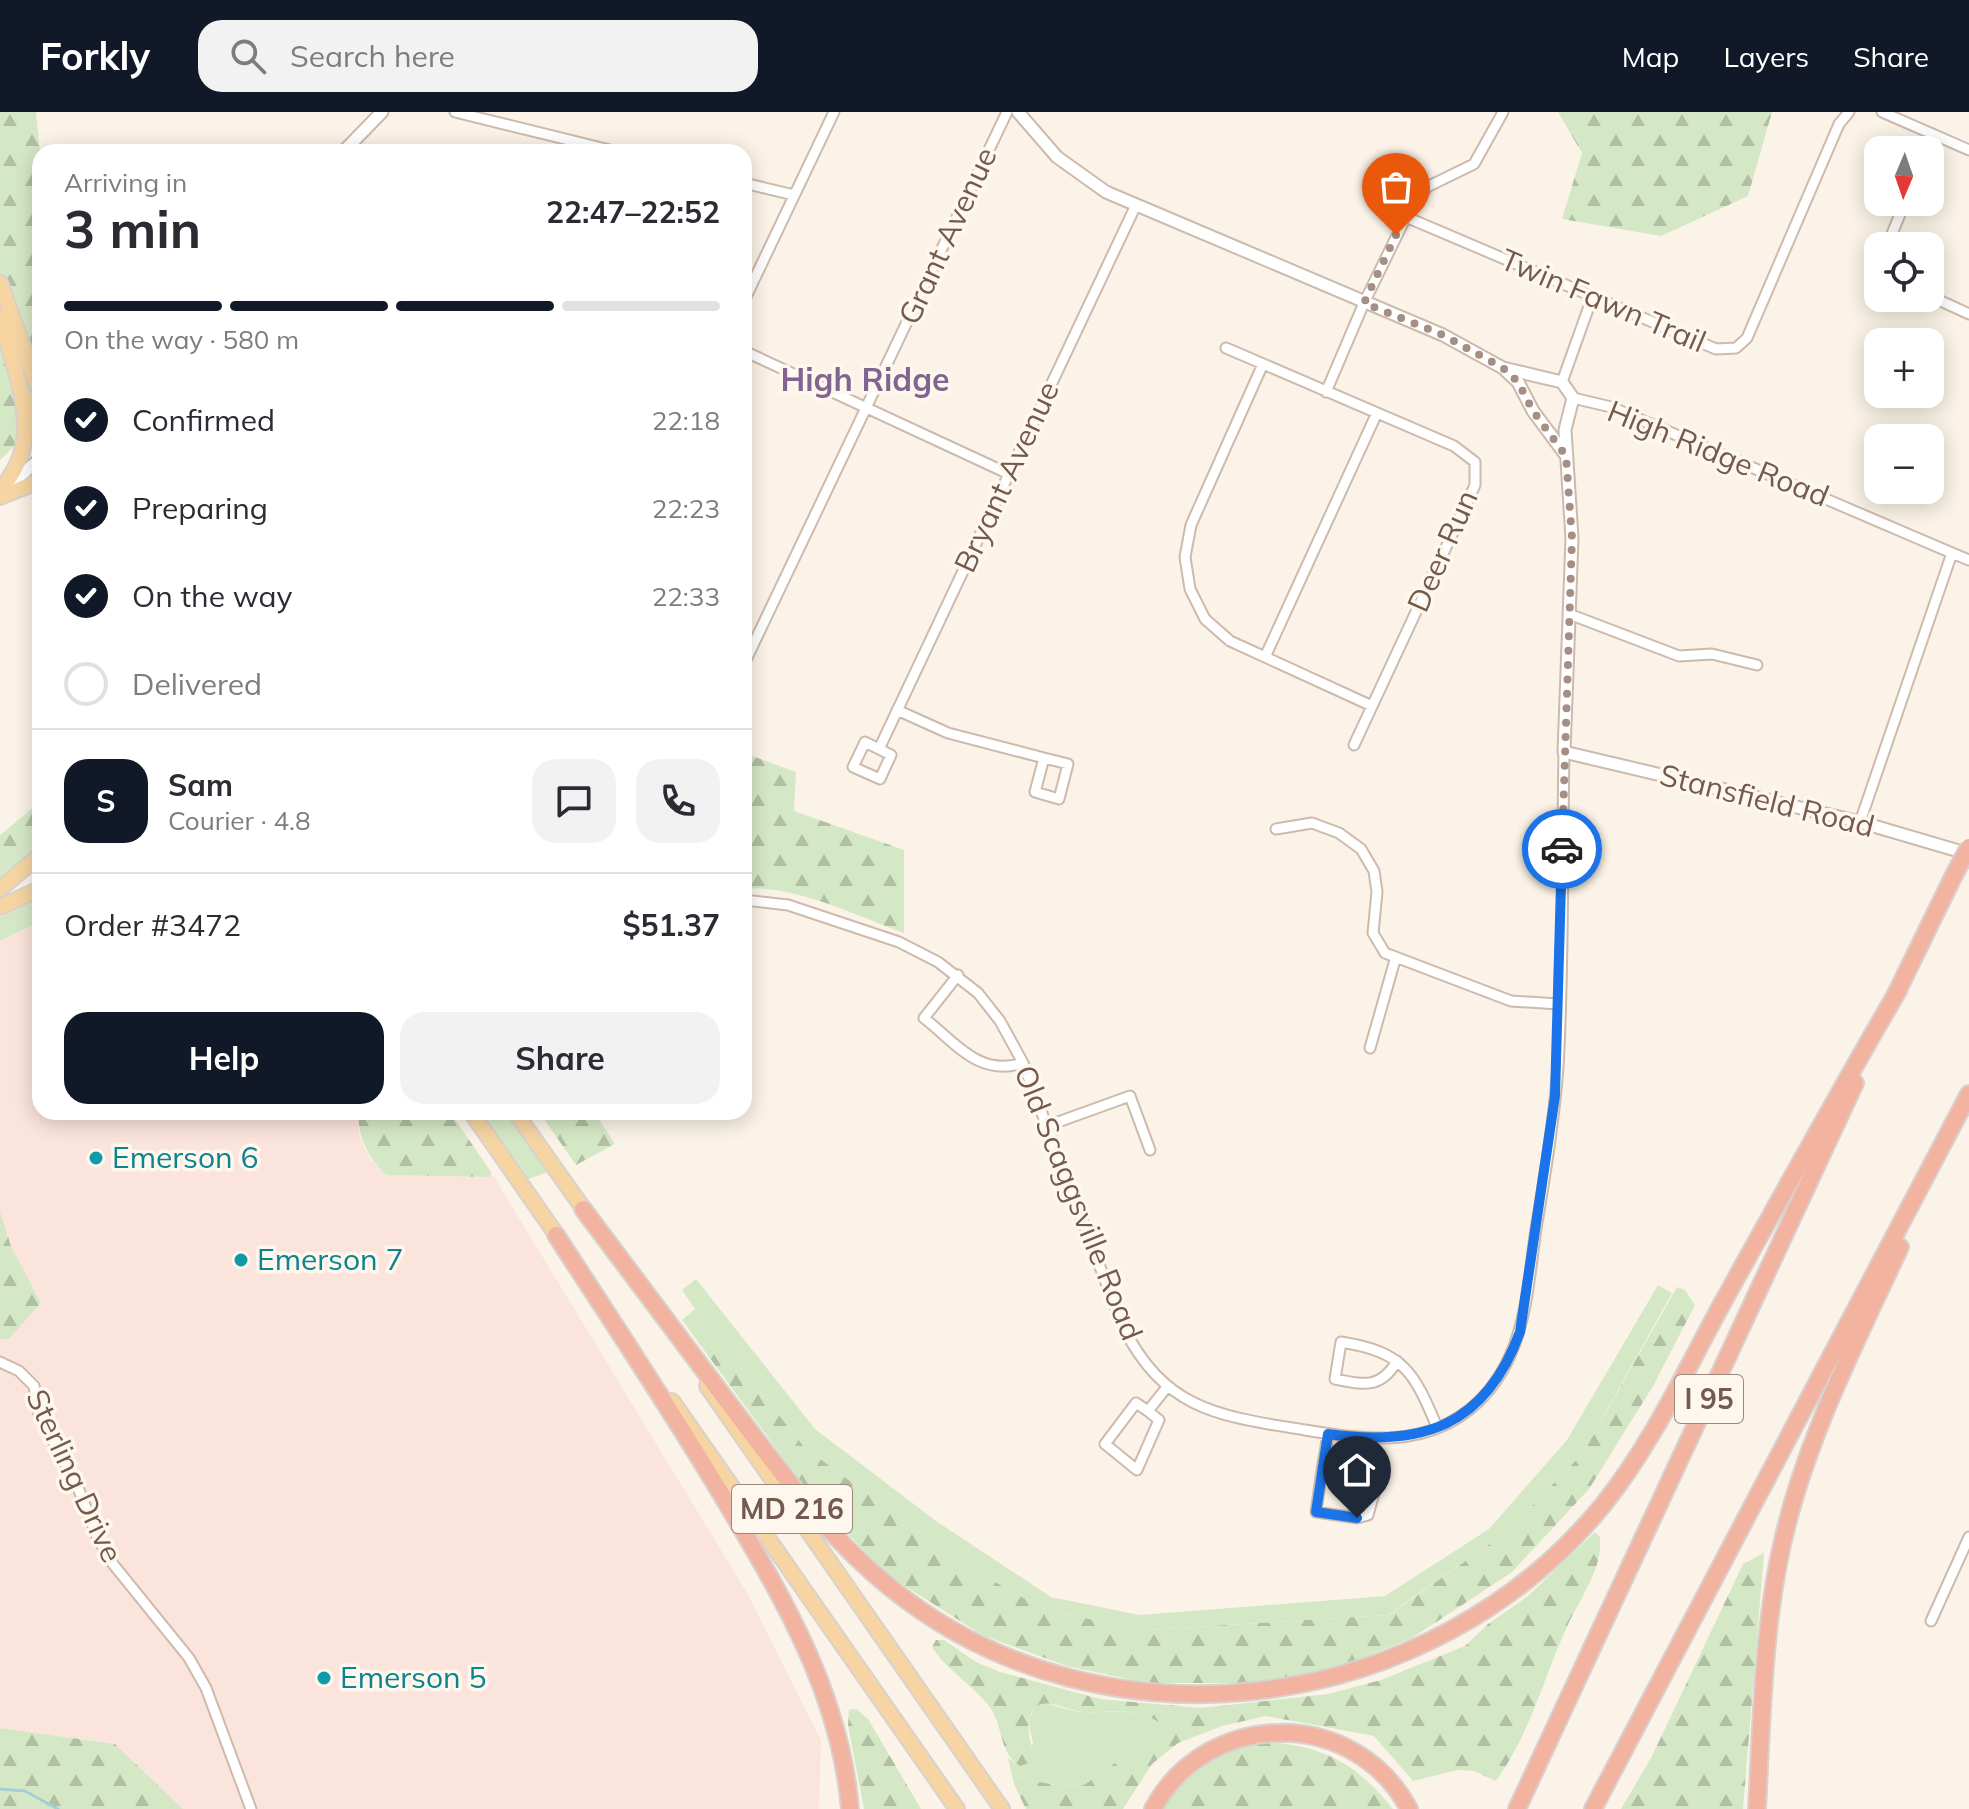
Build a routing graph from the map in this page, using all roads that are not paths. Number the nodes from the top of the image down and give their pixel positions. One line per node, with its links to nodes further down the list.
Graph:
1 (382, 112): 10 (street)
2 (455, 112): 11 (street)
3 (834, 112): 14 (street)
4 (1007, 112): 36 (street, Grant Avenue)
5 (1018, 112): 15 (street)
6 (1503, 112): 16 (street)
7 (1849, 112): 19 (street, Twin Fawn Trail)
8 (1882, 112): 9 (street)
9 (1933, 134): 12 (street)
10 (351, 144)
11 (585, 144)
12 (1969, 150)
13 (752, 185): 14 (street)
14 (794, 195): 18 (street)
15 (1136, 205): 21 (street); 42 (street, Bryant Avenue)
16 (1406, 217): 19 (street, Twin Fawn Trail); 21 (street)
17 (0, 283): 29 (main road)
18 (752, 284)
19 (1592, 298): 31 (street)
20 (1944, 302): 22 (street)
21 (1364, 303): 28 (street); 32 (street)
22 (1969, 314)
23 (0, 317): 24 (main road)
24 (7, 341): 35 (main road); 44 (main road)
25 (1226, 348): 27 (street, Deer Run)
26 (752, 355): 36 (street)
27 (1263, 364): 32 (street, Deer Run); 49 (street)
28 (1503, 368): 30 (street); 34 (street)
29 (32, 371)
30 (1548, 380): 31 (street); 34 (street)
31 (1562, 382): 33 (street)
32 (1326, 392): 38 (street, Deer Run)
33 (1573, 398): 37 (street); 45 (street, High Ridge Road)
34 (1531, 402): 39 (street)
35 (32, 408)
36 (866, 408): 42 (street); 48 (street, Grant Avenue)
37 (1571, 412): 39 (street); 40 (street, Old Scaggsville Road)
38 (1376, 415): 49 (street); 51 (street, Deer Run)
39 (1538, 417): 40 (street)
40 (1566, 456): 47 (street, Old Scaggsville Road)
41 (32, 466): 44 (street)
42 (1009, 474): 52 (street, Bryant Avenue)
43 (32, 483): 44 (main road)
44 (0, 493)
45 (1952, 553): 46 (street, High Ridge Road); 57 (street)
46 (1969, 560)
47 (1569, 614): 50 (street); 55 (street, Old Scaggsville Road)
48 (752, 647)
49 (1265, 657): 51 (street)
50 (1757, 665)
51 (1372, 706): 53 (street, Deer Run)
52 (897, 710): 54 (street, Bryant Avenue); 56 (street)
53 (1354, 745)
54 (879, 749)
55 (1564, 752): 57 (street, Stansfield Road); 70 (street, Old Scaggsville Road)
56 (1044, 758): 56 (street)
57 (1860, 822): 60 (street, Stansfield Road)
58 (1276, 829): 67 (street)
59 (1969, 847): 69 (highway, I 95, bridge)
60 (1969, 854)
61 (32, 862): 63 (main road)
62 (32, 874): 63 (main road)
63 (0, 891)
64 (32, 893): 66 (main road)
65 (752, 901): 68 (street, Old Scaggsville Road)
66 (0, 907)
67 (1395, 960): 70 (street); 71 (street)
68 (958, 975): 72 (street, Old Scaggsville Road); 72 (street)
69 (1899, 989): 78 (highway); 95 (highway, I 95)
70 (1559, 1004): 84 (street, Old Scaggsville Road)
71 (1370, 1048)
72 (1023, 1063): 76 (street, Old Scaggsville Road)
73 (1969, 1094): 96 (highway); 97 (highway)
74 (477, 1120): 79 (main road, MD 216)
75 (521, 1120): 78 (main road, MD 216)
76 (1047, 1126): 77 (street); 82 (street, Old Scaggsville Road)
77 (1150, 1150)
78 (583, 1209): 92 (main road, MD 216)
79 (556, 1235): 90 (highway); 91 (main road, MD 216)
80 (1397, 1361): 80 (street); 84 (street)
81 (0, 1362): 89 (street, Sterling Drive)
82 (1167, 1387): 83 (street); 85 (street, Old Scaggsville Road)
83 (1148, 1411): 83 (street)
84 (1437, 1427): 85 (street, Old Scaggsville Road)
85 (1328, 1434): 86 (street)
86 (1321, 1477): 86 (street)
87 (1969, 1537): 88 (street)
88 (1931, 1621)
89 (251, 1809)
90 (850, 1809)
91 (957, 1809)
92 (1002, 1809)
93 (1153, 1809): 94 (highway)
94 (1409, 1809)
95 (1517, 1809)
96 (1593, 1809)
97 (1757, 1809)

